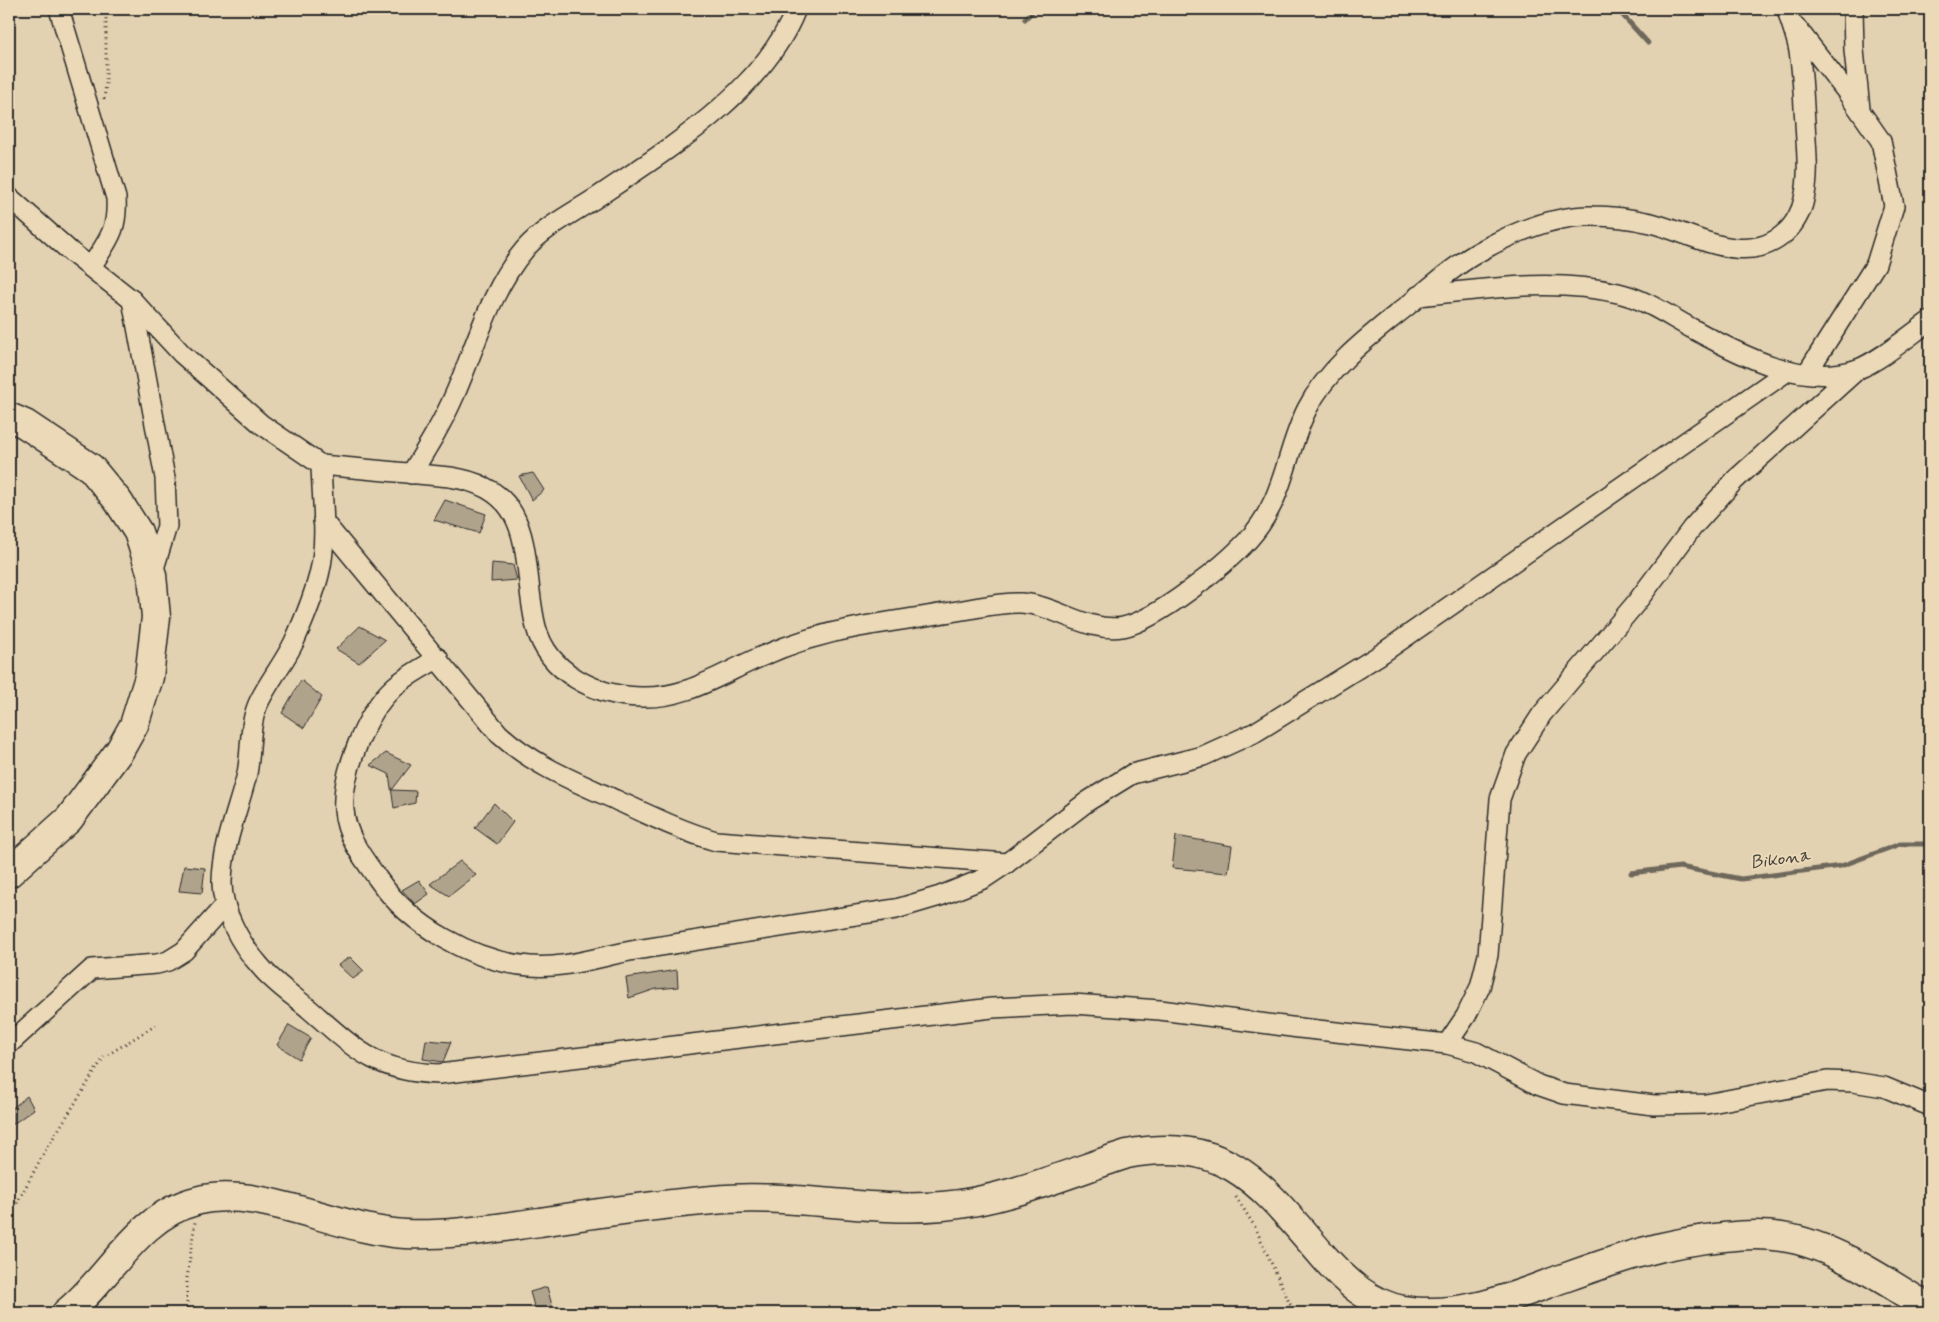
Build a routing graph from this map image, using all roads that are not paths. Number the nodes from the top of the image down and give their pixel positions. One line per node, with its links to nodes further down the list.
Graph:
1 (59, 9): 7 (street)
2 (796, 9): 15 (street)
3 (1853, 9): 5 (street)
4 (1788, 14): 5 (street); 8 (street)
5 (1860, 110): 12 (street)
6 (9, 197): 7 (street)
7 (91, 267): 9 (street)
8 (1418, 296): 12 (street); 15 (street)
9 (132, 300): 14 (street); 17 (street)
10 (1930, 320): 11 (street)
11 (1858, 369): 12 (street); 23 (street)
12 (1798, 372): 19 (street)
13 (9, 417): 17 (main road)
14 (321, 465): 15 (street); 16 (street)
15 (411, 474)
16 (323, 520): 18 (street); 21 (street)
17 (152, 574): 20 (main road)
18 (438, 658): 19 (street); 19 (street)
19 (1007, 863)
20 (9, 873)
21 (226, 905): 22 (street); 23 (street)
22 (9, 1044)
23 (1448, 1044): 24 (street)
24 (1930, 1106)
25 (1930, 1309): 26 (main road)
26 (66, 1313)

